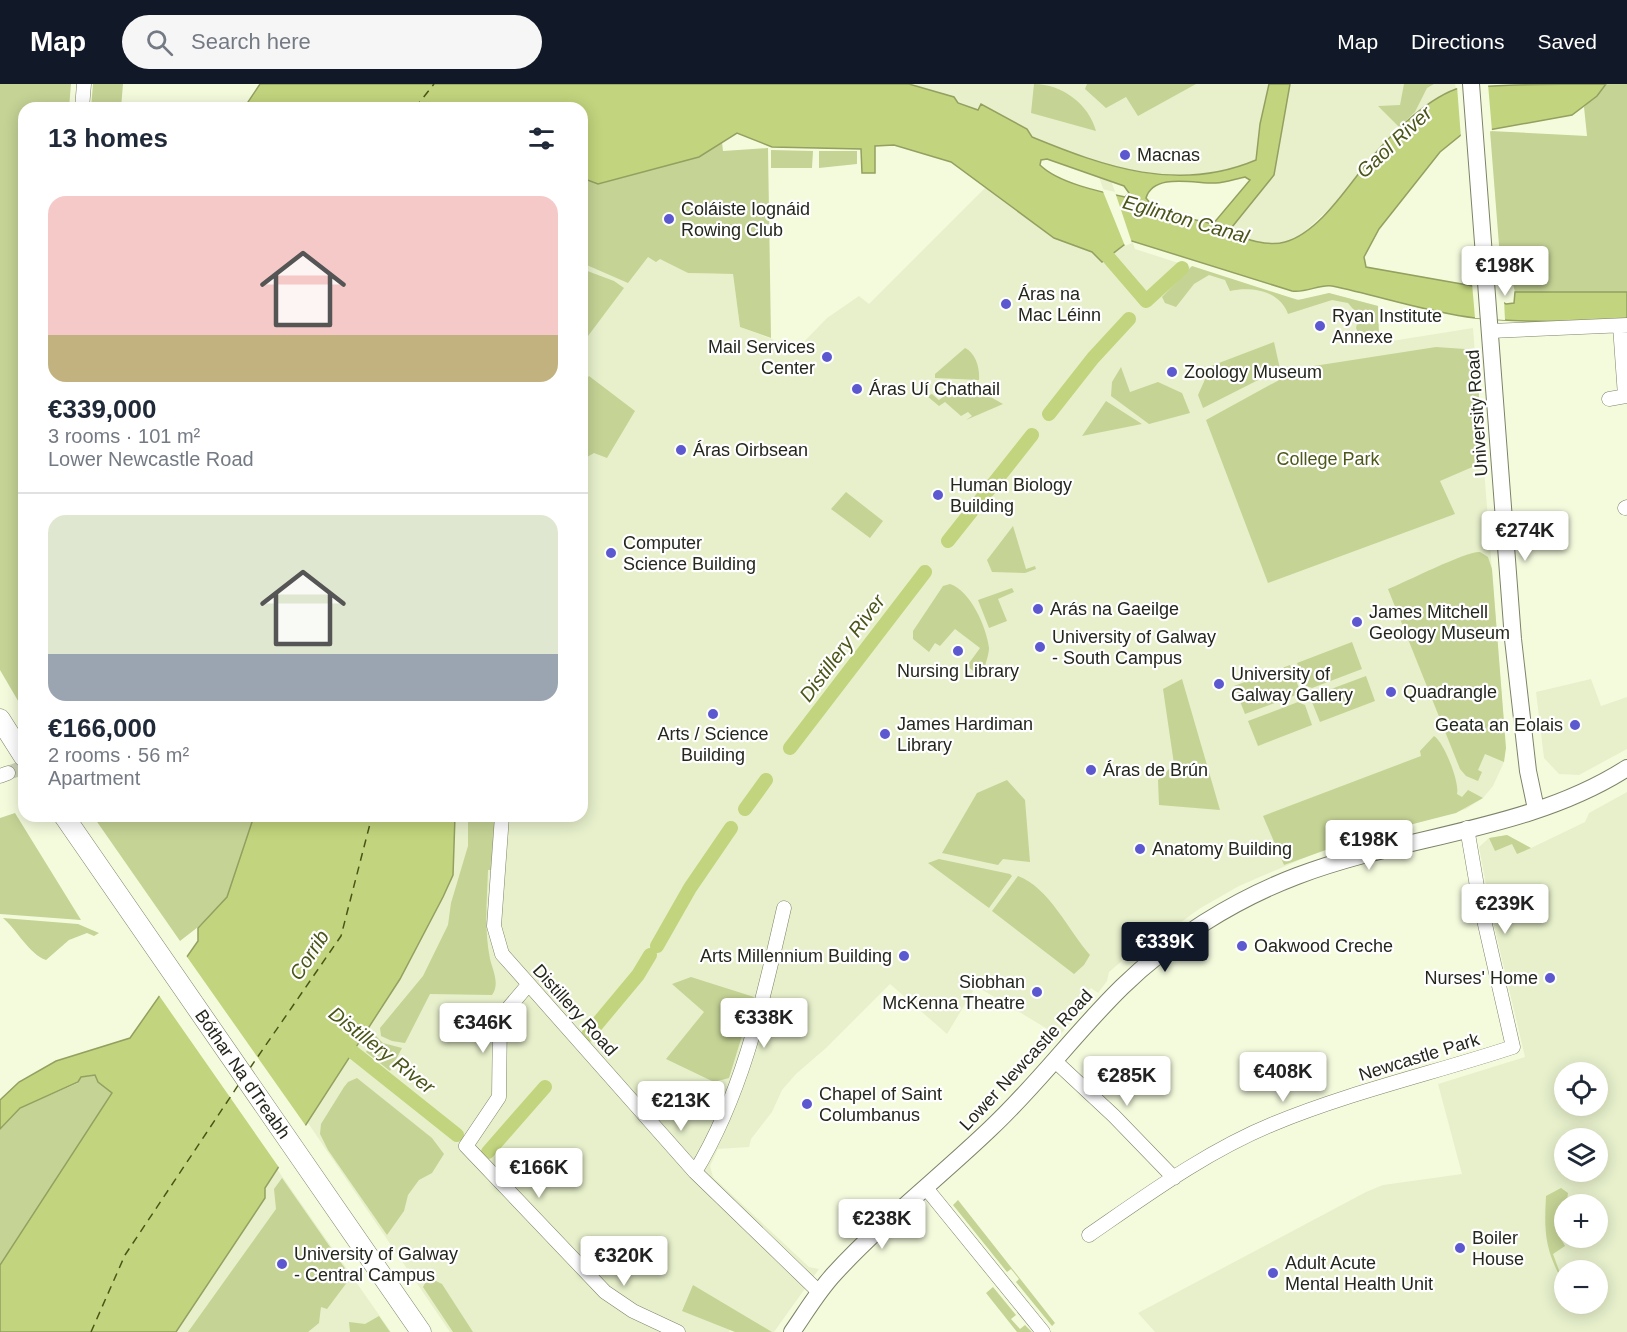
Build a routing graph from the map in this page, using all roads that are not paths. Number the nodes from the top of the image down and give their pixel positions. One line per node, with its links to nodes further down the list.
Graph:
1 (84, 84): 3 (street)
2 (1471, 84): 4 (main road, University Road)
3 (82, 102)
4 (1490, 325): 5 (street); 11 (main road, University Road)
5 (1623, 326): 6 (street)
6 (1626, 396): 7 (street)
7 (1609, 399)
8 (0, 719): 9 (highway)
9 (18, 747)
10 (1627, 768): 11 (main road, Lower Newcastle Road)
11 (1536, 809): 14 (main road, Lower Newcastle Road)
12 (68, 822): 23 (highway, Bóthar Na dTreabh)
13 (502, 822): 16 (street, Distillery Road)
14 (1467, 828): 17 (main road, Lower Newcastle Road); 19 (street, Newcastle Park)
15 (784, 908): 18 (street)
16 (528, 986): 18 (street, Distillery Road); 24 (street)
17 (1055, 1061): 19 (street); 20 (main road, Lower Newcastle Road)
18 (695, 1172): 22 (street, Distillery Road)
19 (1174, 1178): 21 (street, Newcastle Park)
20 (926, 1188): 22 (main road, Lower Newcastle Road); 26 (street)
21 (1089, 1235)
22 (819, 1293): 25 (main road, Lower Newcastle Road)
23 (421, 1332)
24 (678, 1332)
25 (792, 1332)
26 (1043, 1332)

